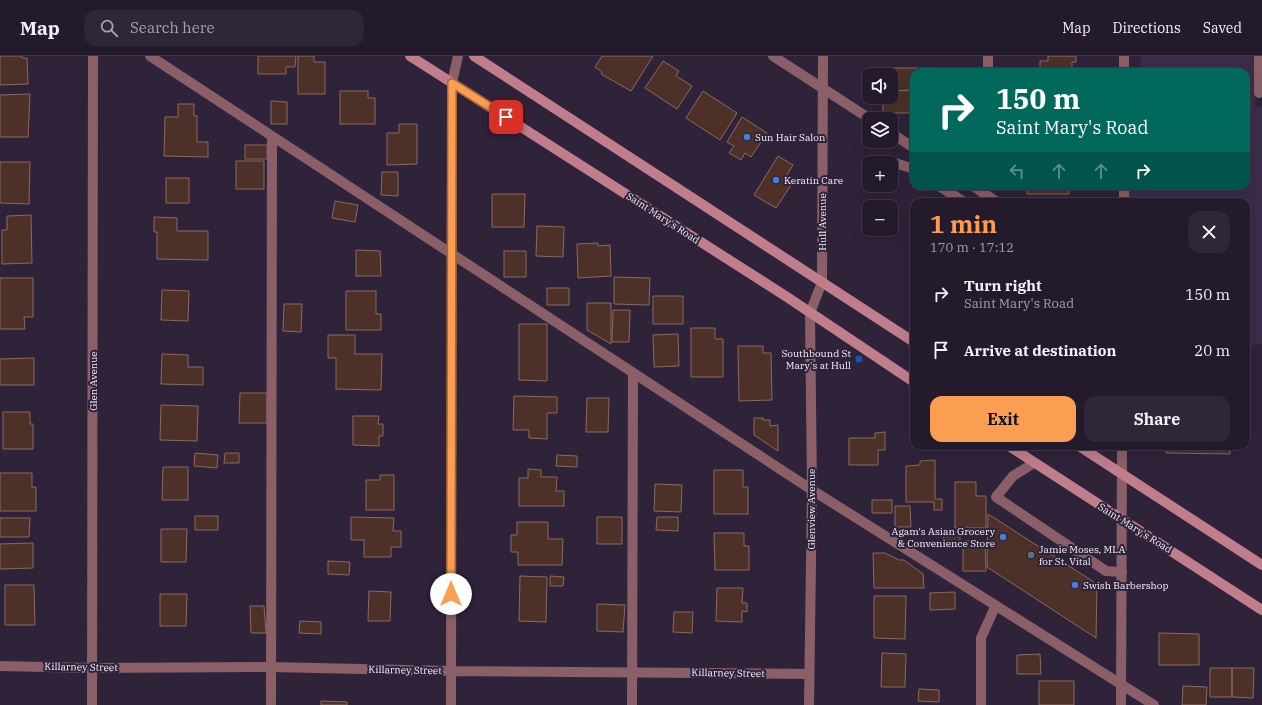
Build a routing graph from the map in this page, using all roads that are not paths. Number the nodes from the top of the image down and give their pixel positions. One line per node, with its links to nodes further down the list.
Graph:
1 (93, 56): 45 (street, Glen Avenue)
2 (150, 56): 17 (street)
3 (410, 56): 13 (main road, Saint Mary's Road)
4 (458, 56): 13 (street)
5 (474, 56): 27 (main road)
6 (773, 56): 14 (street)
7 (823, 56): 14 (street, Hull Avenue)
8 (988, 56): 11 (street)
9 (1124, 56): 12 (street)
10 (1259, 56): 15 (street)
11 (988, 68)
12 (1124, 68)
13 (452, 83): 26 (street); 28 (main road, Saint Mary's Road)
14 (823, 88): 16 (street); 27 (street, Hull Avenue)
15 (1260, 93)
16 (862, 114)
17 (272, 136): 26 (street); 44 (street)
18 (898, 138): 19 (street)
19 (910, 145)
20 (898, 164): 21 (street)
21 (910, 168)
22 (946, 190): 25 (street)
23 (980, 190): 24 (street)
24 (991, 195)
25 (958, 198)
26 (451, 254): 30 (street); 46 (street)
27 (822, 282): 28 (street, Hull Avenue); 29 (main road)
28 (810, 313): 31 (main road, Saint Mary's Road); 37 (street, Glenview Avenue)
29 (910, 339)
30 (633, 374): 37 (street); 47 (street)
31 (910, 379)
32 (1015, 450): 35 (main road, Saint Mary's Road)
33 (1085, 450): 36 (main road)
34 (1122, 450): 36 (street)
35 (1034, 463): 38 (main road, Saint Mary's Road); 40 (street)
36 (1122, 473): 38 (street); 39 (main road)
37 (812, 490): 41 (street); 48 (street, Glenview Avenue)
38 (1122, 521): 40 (street); 42 (main road, Saint Mary's Road)
39 (1262, 565)
40 (1122, 572): 49 (street)
41 (996, 607): 49 (street); 55 (street)
42 (1262, 610)
43 (0, 666): 45 (street, Killarney Street)
44 (271, 667): 45 (street, Killarney Street); 46 (street, Killarney Street); 51 (street)
45 (92, 668): 50 (street, Glen Avenue)
46 (451, 671): 47 (street, Killarney Street); 52 (street)
47 (632, 673): 48 (street, Killarney Street); 53 (street)
48 (809, 674): 54 (street, Glenview Avenue)
49 (1121, 683): 56 (street); 57 (street)
50 (92, 705)
51 (271, 705)
52 (451, 705)
53 (632, 705)
54 (809, 705)
55 (981, 705)
56 (1121, 705)
57 (1154, 705)

